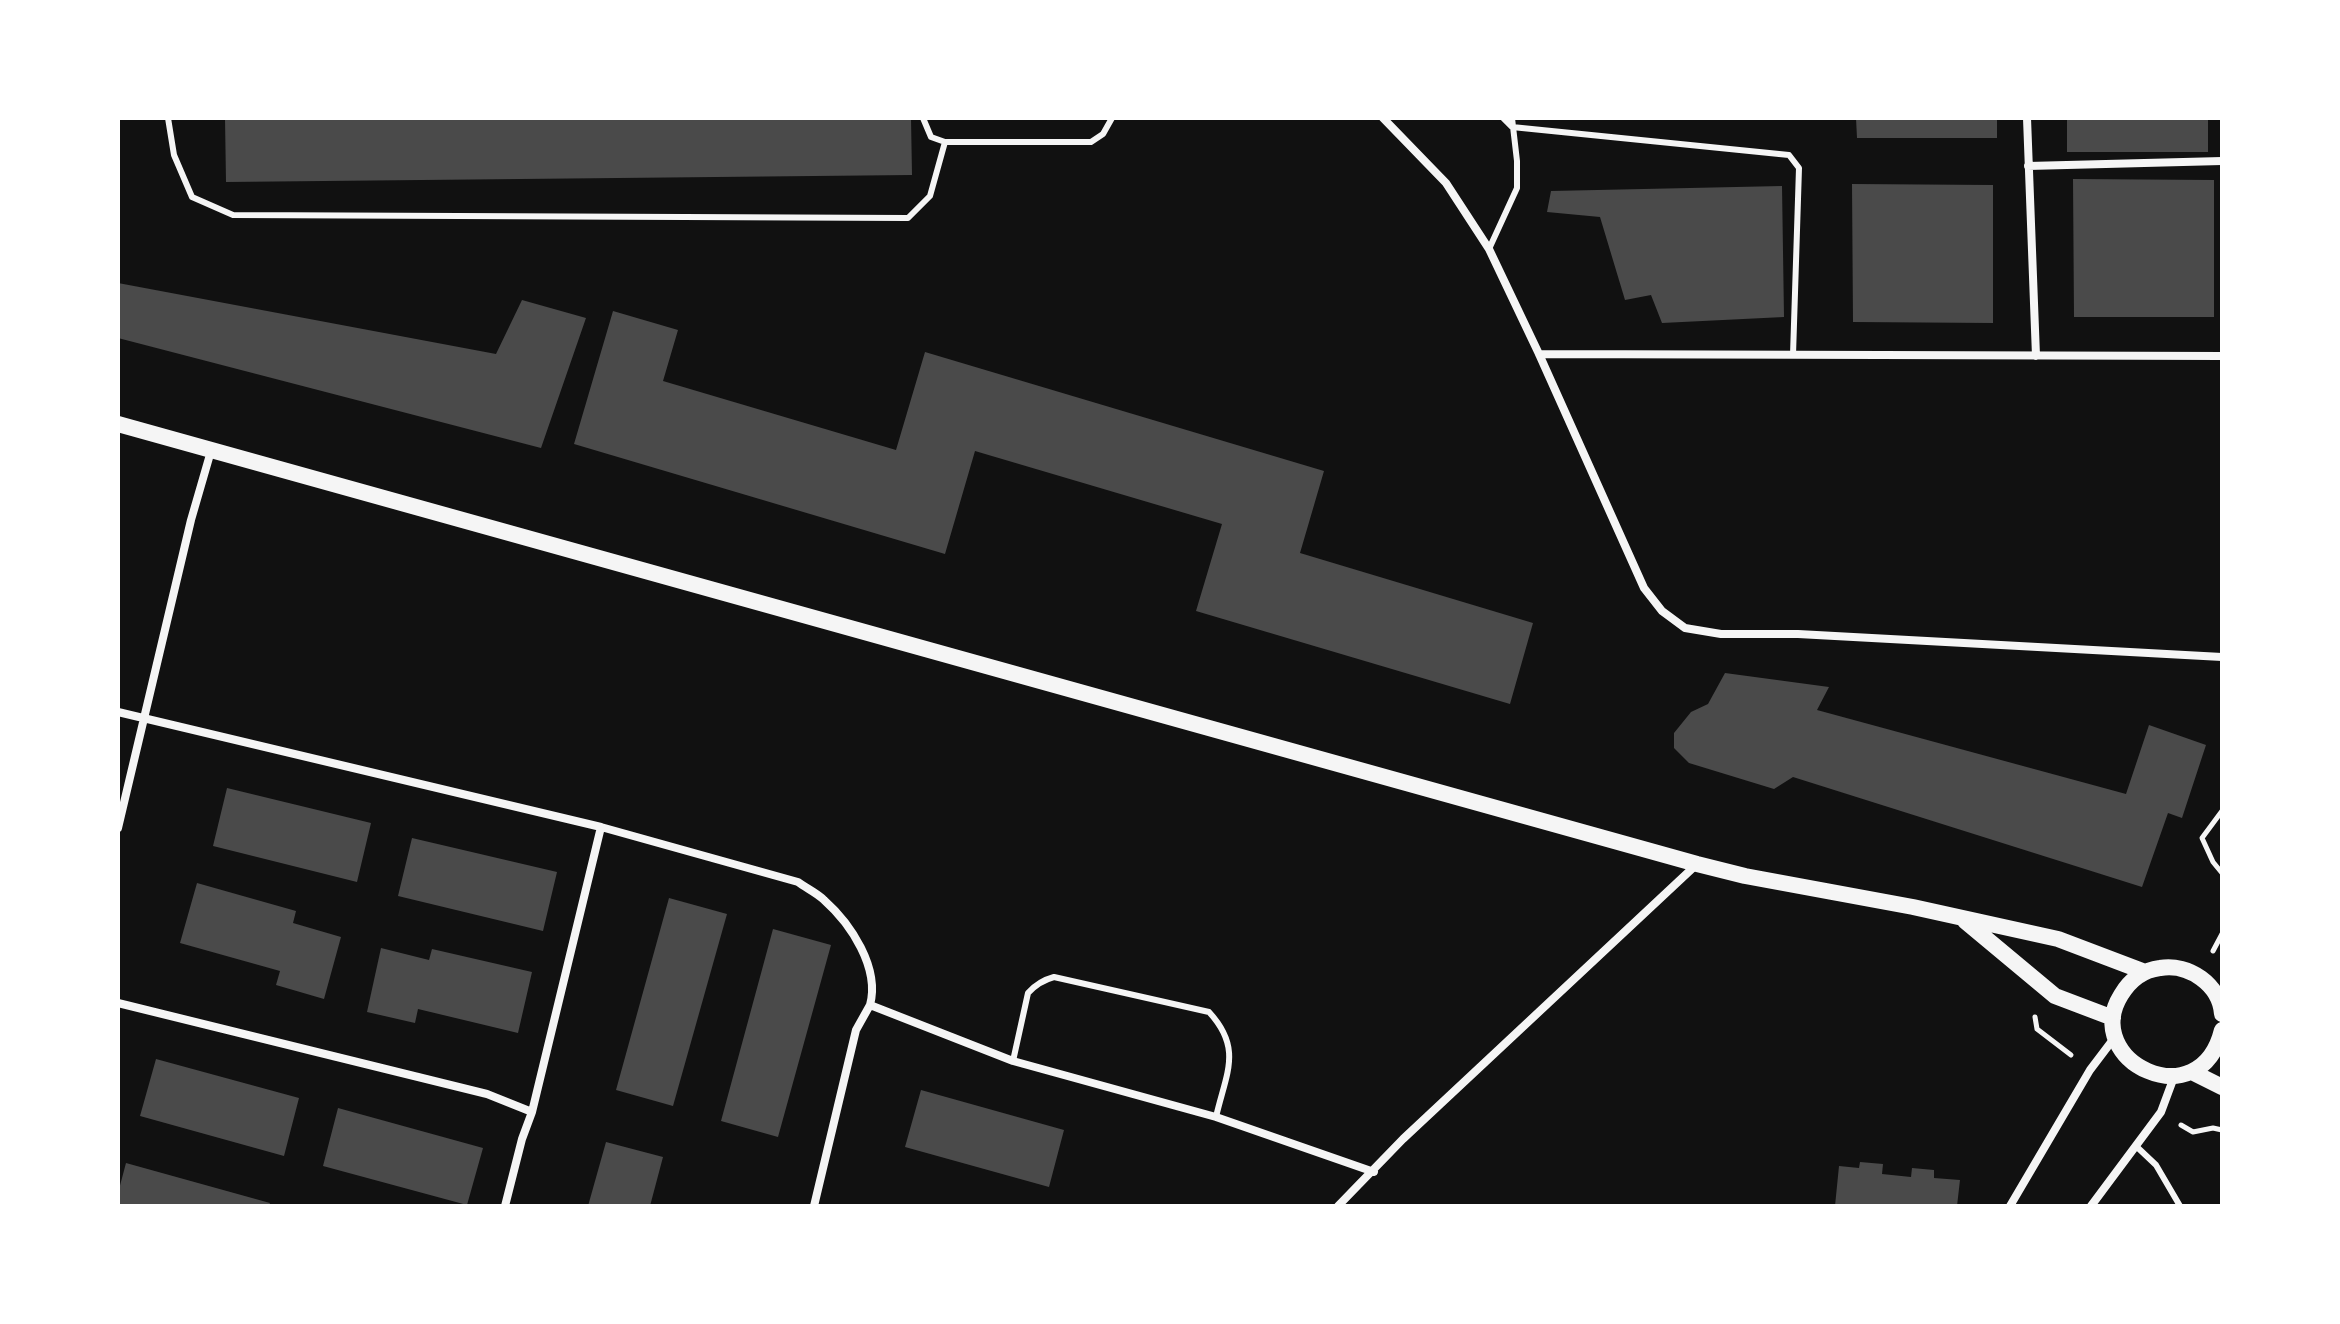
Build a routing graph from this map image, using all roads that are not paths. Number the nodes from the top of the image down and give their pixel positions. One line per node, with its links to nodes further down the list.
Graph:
1 (168, 118): 9 (lane)
2 (923, 118): 9 (lane)
3 (1112, 118): 9 (lane)
4 (1383, 118): 12 (street)
5 (1503, 118): 8 (lane)
6 (1512, 118): 8 (lane)
7 (2027, 118): 11 (street)
8 (1512, 127): 12 (lane); 14 (lane)
9 (945, 142)
10 (2222, 161): 11 (street)
11 (2028, 166): 15 (street)
12 (1489, 249): 13 (street)
13 (1539, 354): 14 (street); 19 (street)
14 (1793, 355): 15 (street)
15 (2036, 356): 16 (street)
16 (2222, 356)
17 (118, 424): 18 (main road)
18 (211, 450): 21 (street); 24 (main road)
19 (2222, 657)
20 (118, 712): 21 (street)
21 (145, 720): 22 (street); 23 (street)
22 (601, 827): 28 (street); 38 (street)
23 (118, 828)
24 (1697, 864): 25 (main road); 41 (street)
25 (1964, 920): 26 (main road); 31 (main road)
26 (2145, 972): 29 (main road); 31 (main road)
27 (118, 1003): 38 (street)
28 (870, 1005): 34 (street); 43 (street)
29 (2222, 1007): 30 (main road)
30 (2222, 1014)
31 (2113, 1018): 33 (main road)
32 (2222, 1030): 35 (main road)
33 (2116, 1037): 36 (main road); 45 (street)
34 (1013, 1061): 39 (street); 39 (lane)
35 (2192, 1072): 36 (main road); 37 (main road)
36 (2174, 1077): 40 (street)
37 (2222, 1087)
38 (532, 1112): 42 (street)
39 (1216, 1117): 41 (street)
40 (2137, 1147): 46 (street); 47 (lane)
41 (1374, 1172): 44 (street)
42 (505, 1206)
43 (814, 1206)
44 (1338, 1206)
45 (2010, 1206)
46 (2091, 1206)
47 (2180, 1206)

